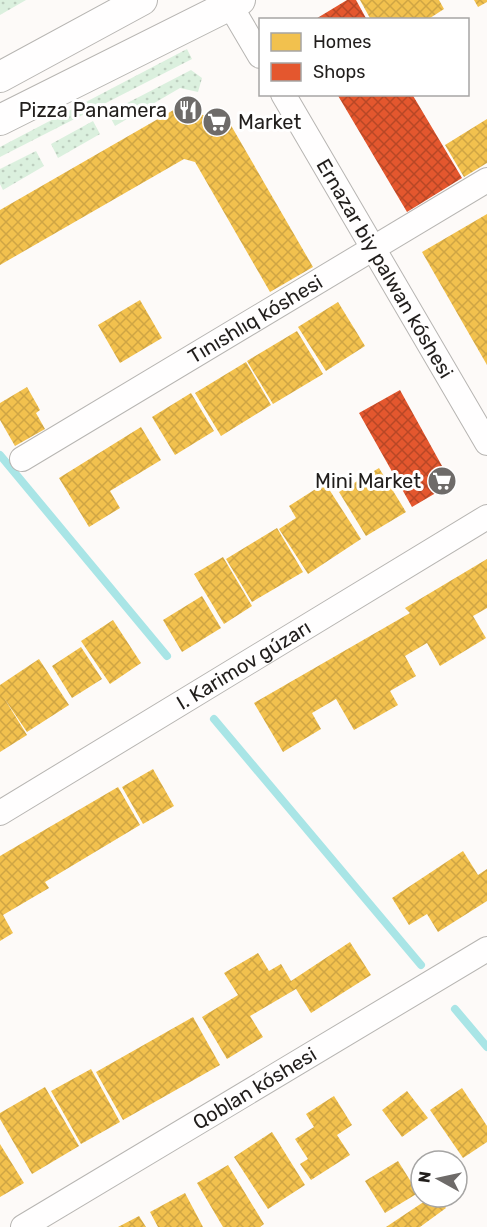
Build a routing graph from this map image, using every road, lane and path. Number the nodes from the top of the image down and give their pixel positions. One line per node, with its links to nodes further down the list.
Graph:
1 (142, 0): 4 (main road)
2 (232, 2): 3 (street); 6 (main road)
3 (259, 52)
4 (0, 77)
5 (284, 96): 8 (street, Ernazar biy palwan kóshesi)
6 (0, 120)
7 (487, 180): 8 (street, Tınıshlıq kóshesi)
8 (373, 250): 9 (street, Ernazar biy palwan kóshesi); 10 (street, Tınıshlıq kóshesi)
9 (487, 443)
10 (22, 459)
11 (487, 517): 12 (street, I. Karimov gúzarı)
12 (0, 813)
13 (487, 949): 14 (street, Qoblan kóshesi)
14 (23, 1227)

